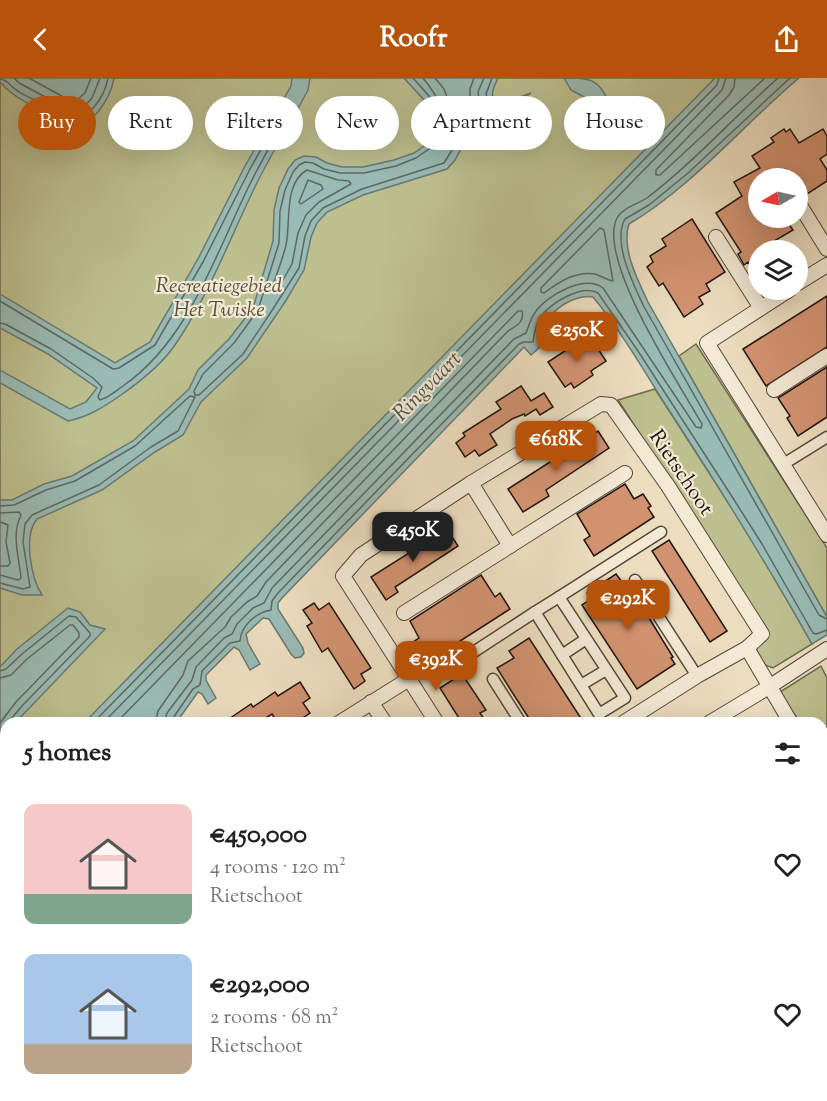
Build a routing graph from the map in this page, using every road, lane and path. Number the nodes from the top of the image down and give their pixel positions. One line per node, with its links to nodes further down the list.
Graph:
1 (808, 218): 3 (street)
2 (716, 237): 7 (street)
3 (827, 249)
4 (827, 265): 5 (street)
5 (808, 277)
6 (773, 300): 7 (street)
7 (761, 308): 11 (street)
8 (827, 356): 9 (street)
9 (774, 390)
10 (827, 437): 11 (street)
11 (783, 465): 15 (street)
12 (625, 473): 16 (street)
13 (471, 483): 16 (street); 22 (street, Rietschoot); 28 (street, Rietschoot)
14 (661, 532): 18 (street)
15 (827, 535)
16 (510, 546): 20 (street)
17 (635, 580): 27 (street)
18 (559, 597): 19 (street); 21 (street)
19 (535, 612): 24 (street); 26 (street)
20 (404, 613)
21 (586, 639): 24 (street); 25 (street)
22 (747, 648): 27 (street); 31 (street)
23 (827, 649): 31 (street)
24 (562, 655): 30 (street)
25 (606, 669): 30 (street); 30 (street)
26 (443, 672)
27 (697, 676): 37 (street)
28 (409, 679): 32 (street); 35 (street, Rietschoot)
29 (493, 679): 36 (street)
30 (581, 685)
31 (769, 687): 38 (street); 39 (street)
32 (371, 702): 33 (street); 34 (street)
33 (348, 717)
34 (381, 717)
35 (433, 717)
36 (517, 717)
37 (632, 717)
38 (719, 717)
39 (787, 717)

